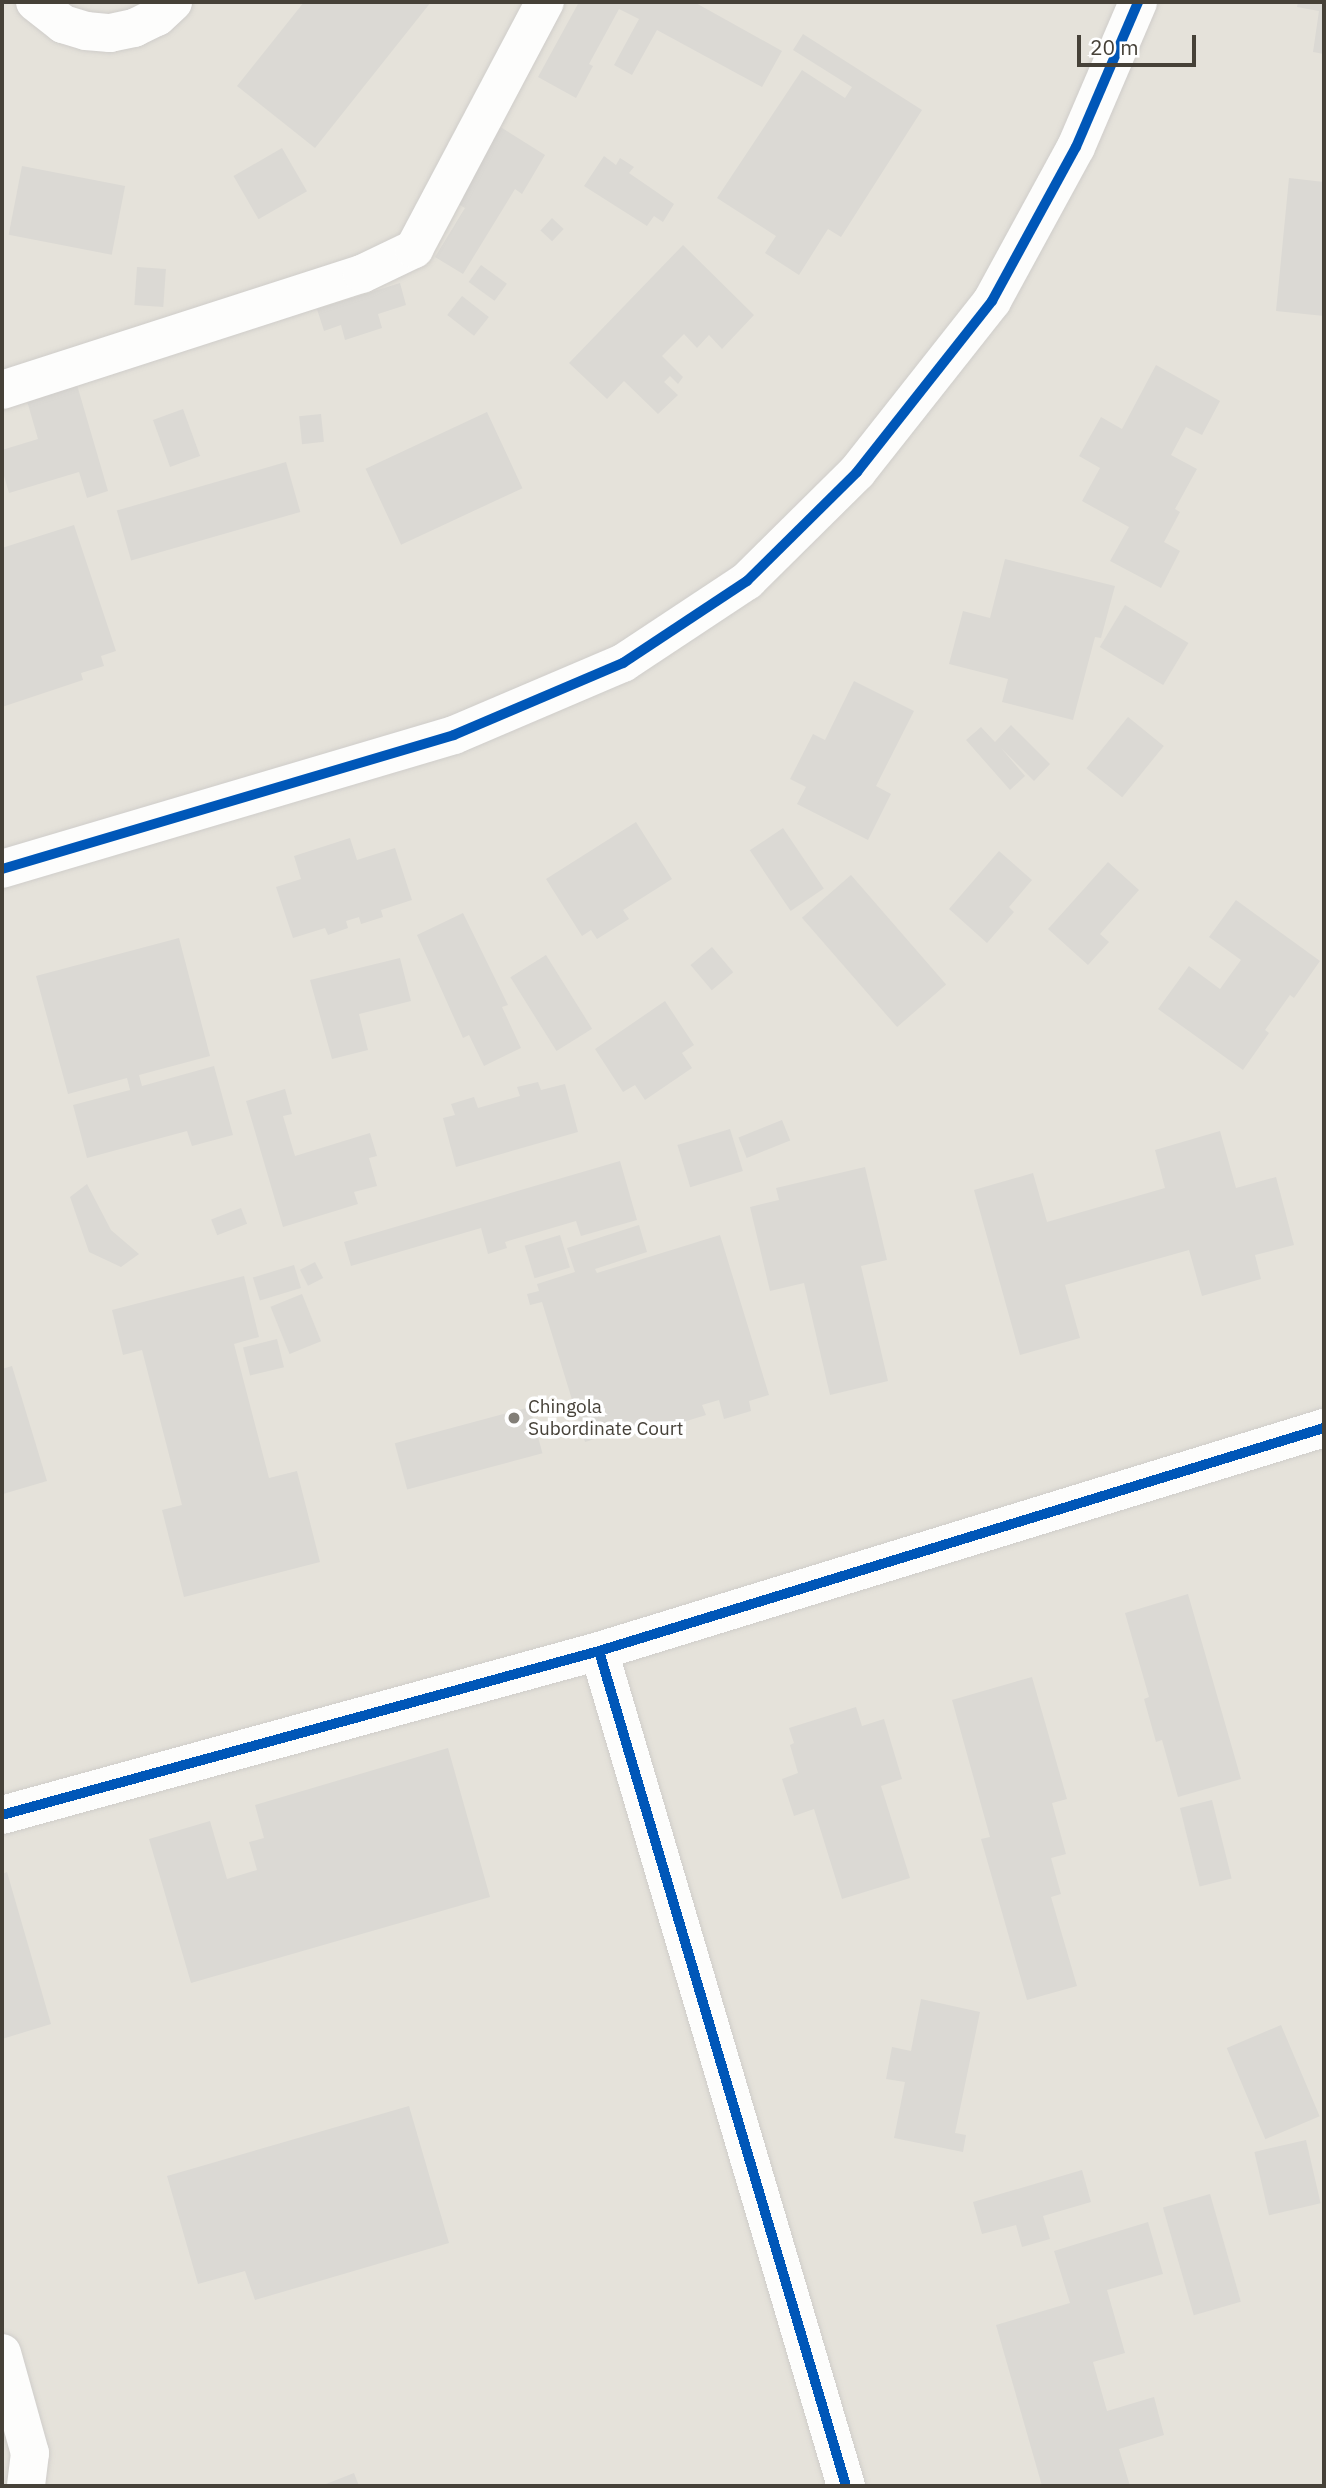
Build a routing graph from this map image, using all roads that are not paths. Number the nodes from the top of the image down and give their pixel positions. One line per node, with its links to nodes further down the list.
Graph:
1 (35, 2): 2 (street)
2 (173, 2)
3 (544, 2): 5 (street)
4 (1138, 2): 6 (street)
5 (2, 390)
6 (2, 869)
7 (1324, 1428): 8 (street)
8 (599, 1651): 9 (street); 12 (street)
9 (2, 1815)
10 (2, 2353): 11 (street)
11 (26, 2486)
12 (846, 2486)

